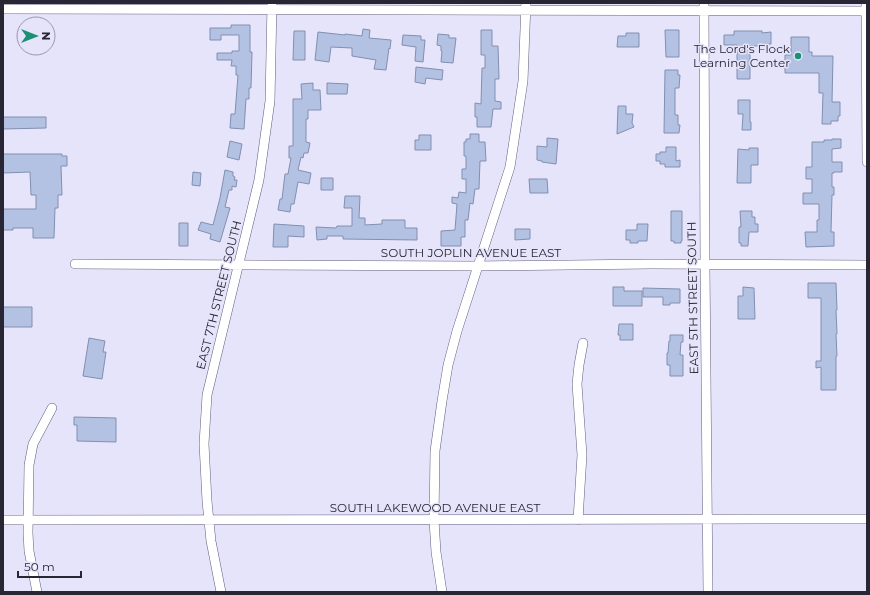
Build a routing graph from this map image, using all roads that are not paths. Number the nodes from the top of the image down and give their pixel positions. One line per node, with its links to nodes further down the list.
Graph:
1 (109, 6): 2 (street); 6 (street)
2 (272, 7): 3 (street); 9 (street, EAST 7TH STREET SOUTH)
3 (526, 7): 4 (street); 12 (street)
4 (704, 7): 5 (street); 10 (street, EAST 5TH STREET SOUTH)
5 (866, 8): 7 (street)
6 (3, 9)
7 (867, 162)
8 (75, 264): 9 (street, SOUTH JOPLIN AVENUE EAST)
9 (238, 265): 12 (street, SOUTH JOPLIN AVENUE EAST); 15 (street, EAST 7TH STREET SOUTH)
10 (704, 265): 11 (street, SOUTH JOPLIN AVENUE EAST); 12 (street, SOUTH JOPLIN AVENUE EAST); 21 (street, EAST 5TH STREET SOUTH)
11 (867, 265)
12 (477, 266): 19 (street)
13 (583, 344): 20 (street)
14 (52, 408): 18 (street)
15 (208, 519): 18 (street, SOUTH LAKEWOOD AVENUE EAST); 19 (street, SOUTH LAKEWOOD AVENUE EAST); 23 (street, EAST 7TH STREET SOUTH)
16 (867, 519): 21 (street, SOUTH LAKEWOOD AVENUE EAST)
17 (3, 520): 18 (street, SOUTH LAKEWOOD AVENUE EAST)
18 (28, 520): 22 (street)
19 (434, 520): 20 (street, SOUTH LAKEWOOD AVENUE EAST); 24 (street)
20 (578, 520): 21 (street, SOUTH LAKEWOOD AVENUE EAST)
21 (707, 520): 25 (street, EAST 5TH STREET SOUTH)
22 (37, 592)
23 (222, 592)
24 (442, 592)
25 (708, 592)

